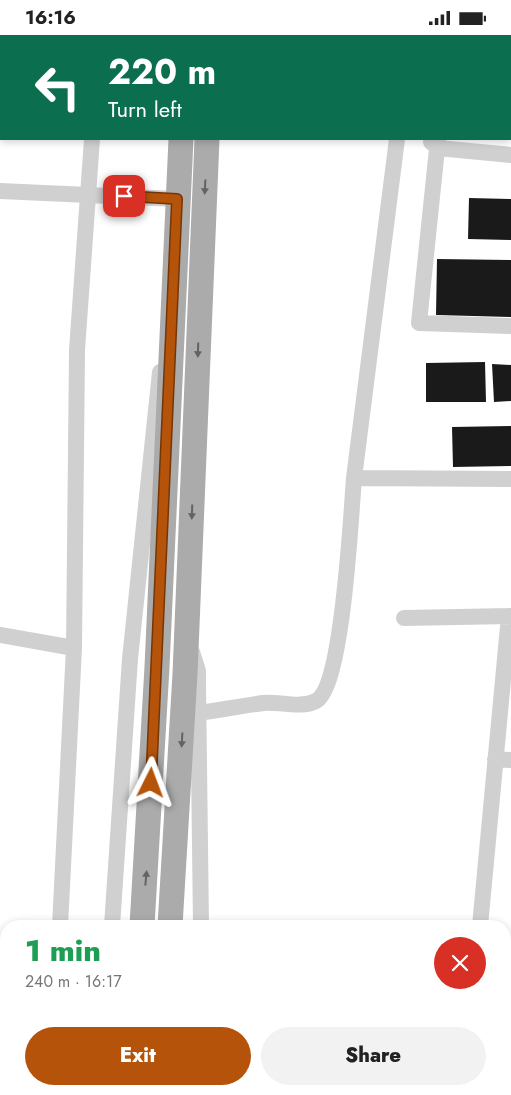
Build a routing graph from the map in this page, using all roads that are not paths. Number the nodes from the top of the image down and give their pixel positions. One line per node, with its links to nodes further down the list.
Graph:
1 (92, 140): 8 (street)
2 (181, 140): 9 (main road)
3 (208, 140): 17 (main road, one-way to 17)
4 (397, 140): 12 (street)
5 (435, 142): 6 (street); 11 (street)
6 (511, 155)
7 (0, 191): 8 (street)
8 (88, 195): 9 (street); 18 (street)
9 (177, 199): 10 (main road)
10 (174, 275): 22 (street); 23 (main road, one-way to 10)
11 (511, 326)
12 (354, 478): 13 (street); 19 (street)
13 (511, 479)
14 (510, 616): 15 (street); 20 (street)
15 (404, 618)
16 (0, 635): 18 (street)
17 (187, 639): 19 (street); 24 (main road, one-way to 24)
18 (74, 648): 21 (street)
19 (199, 713): 25 (street)
20 (503, 759): 26 (street)
21 (60, 920)
22 (112, 920)
23 (142, 920)
24 (170, 920)
25 (201, 920)
26 (481, 920)

